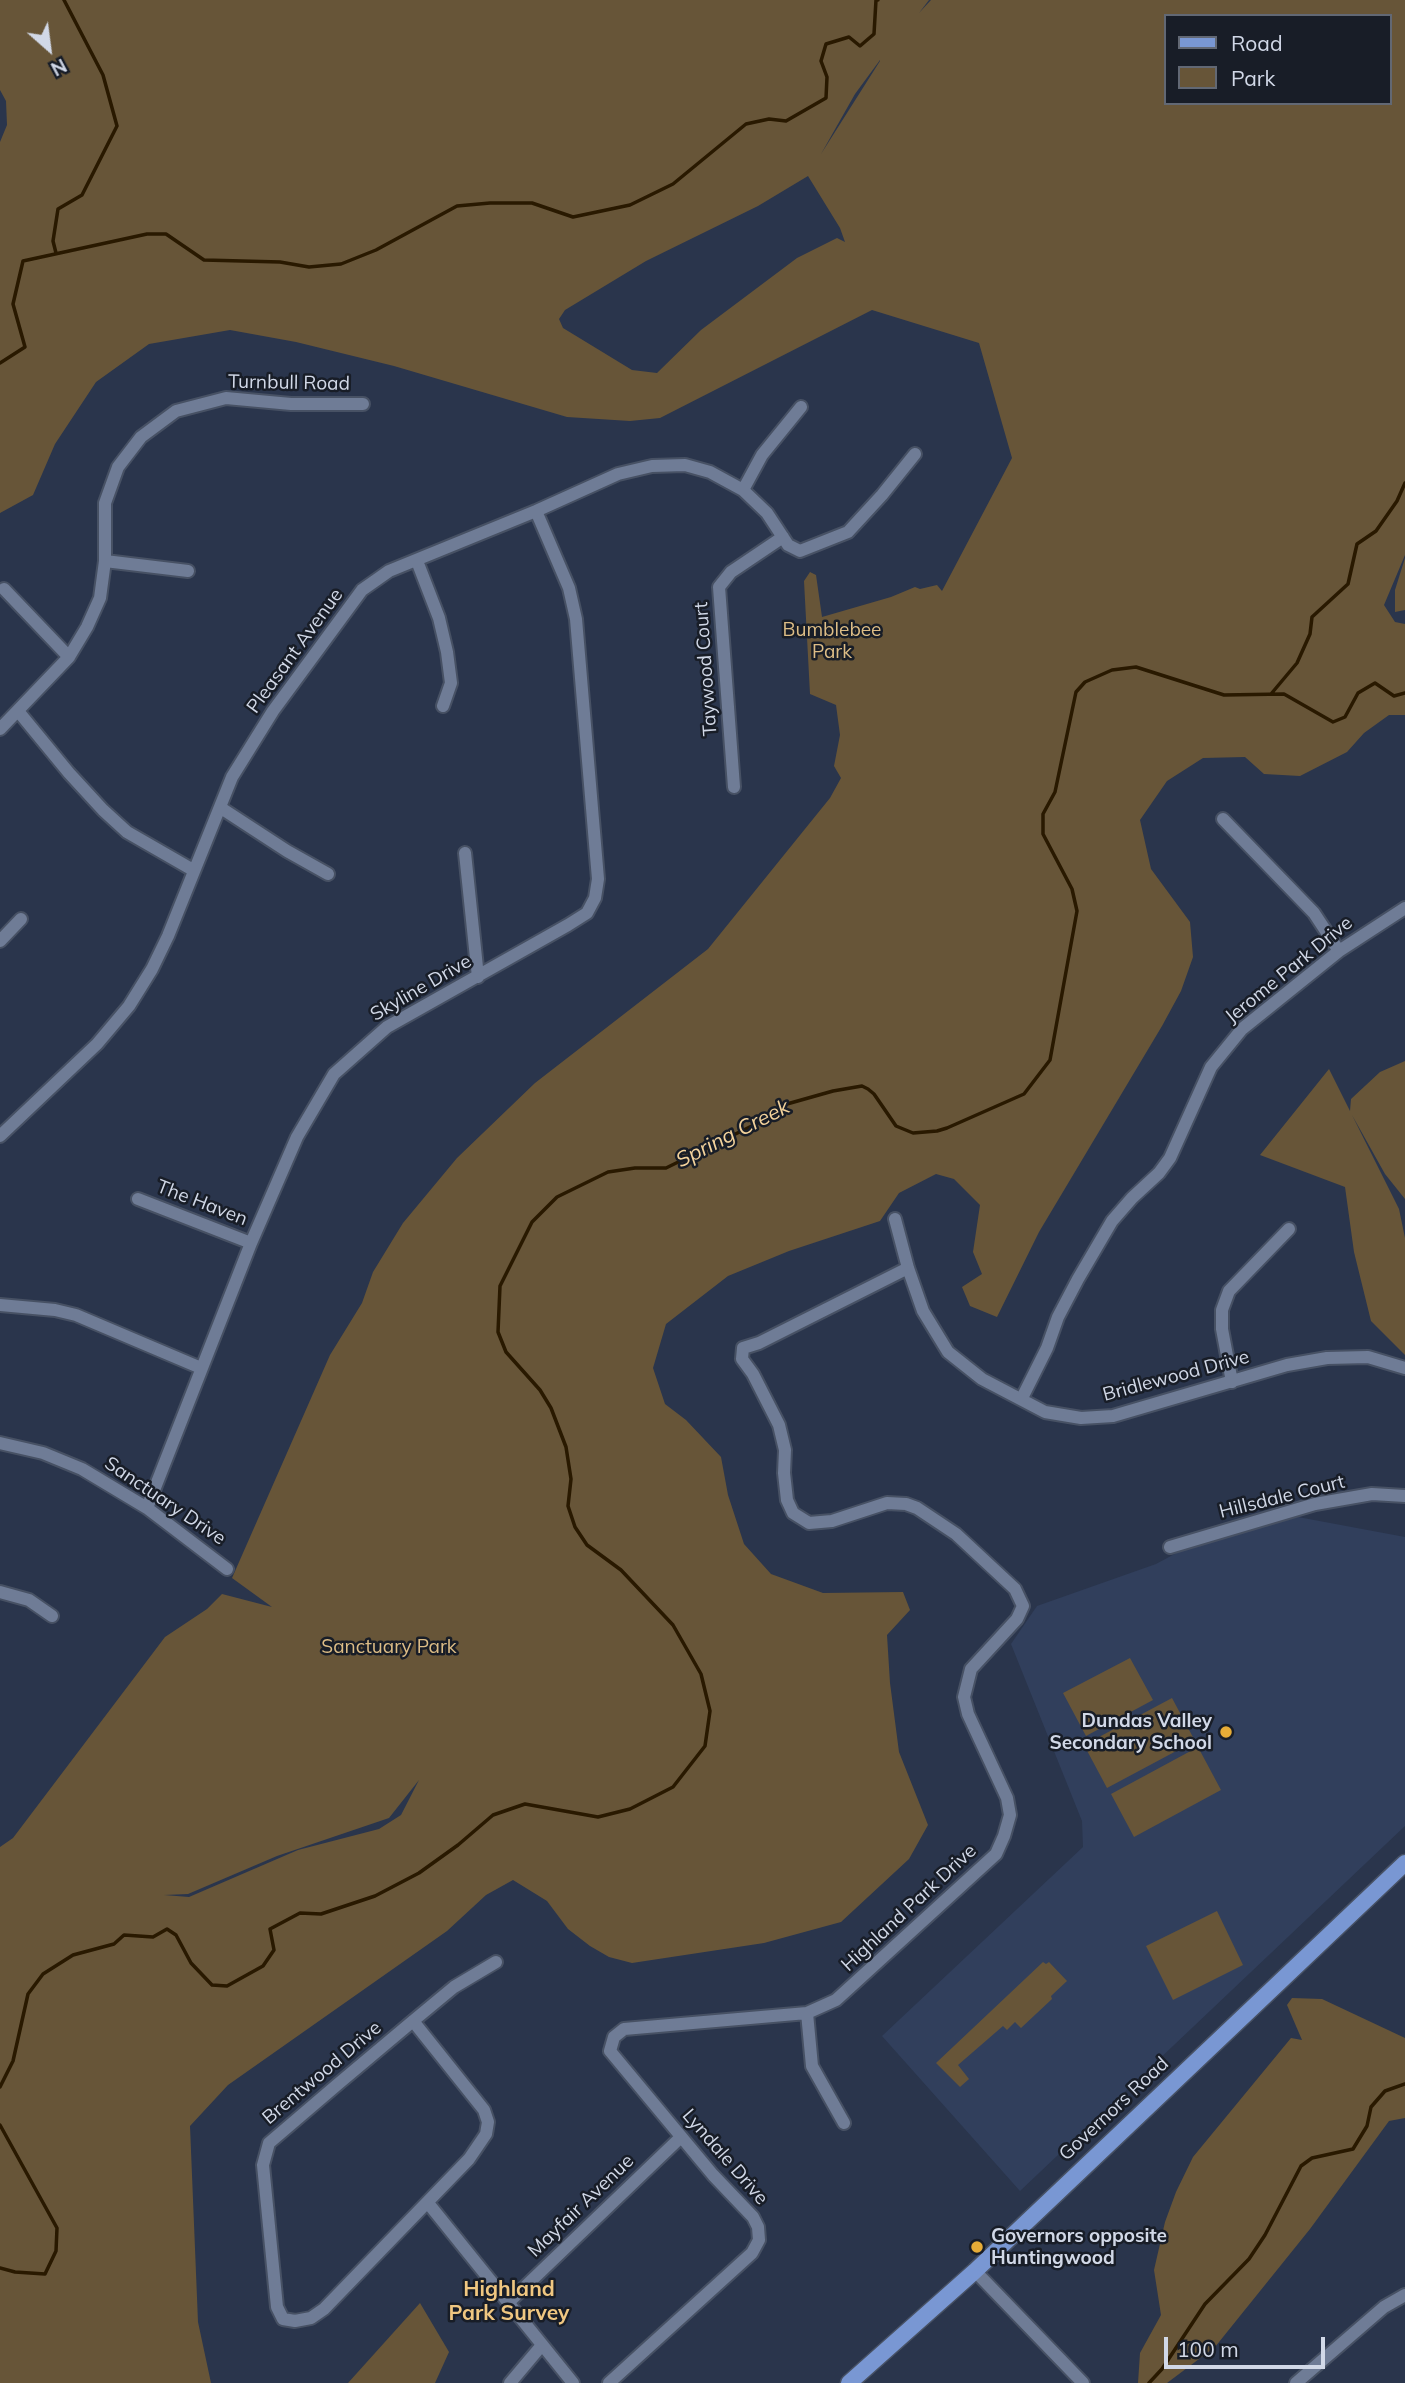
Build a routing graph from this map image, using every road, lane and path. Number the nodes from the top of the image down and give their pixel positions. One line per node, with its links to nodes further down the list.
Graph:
1 (363, 404): 7 (street, Turnbull Road)
2 (801, 407): 4 (street)
3 (915, 454): 6 (street)
4 (743, 490): 5 (street, Pleasant Avenue); 6 (street, Pleasant Avenue)
5 (536, 511): 8 (street, Pleasant Avenue); 25 (street, Skyline Drive)
6 (785, 541): 15 (street, Taywood Court)
7 (105, 561): 9 (street); 11 (street, Turnbull Road)
8 (417, 561): 12 (street); 16 (street, Pleasant Avenue)
9 (188, 571)
10 (4, 589): 11 (street)
11 (69, 657): 13 (street, Turnbull Road)
12 (443, 706)
13 (18, 711): 14 (street, Turnbull Road); 19 (street)
14 (0, 729)
15 (734, 787)
16 (220, 808): 19 (street, Pleasant Avenue); 20 (street)
17 (1223, 819): 24 (street)
18 (466, 853): 25 (street)
19 (193, 870): 26 (street, Pleasant Avenue)
20 (328, 874)
21 (1405, 908): 24 (street, Jerome Park Drive)
22 (20, 919): 23 (street)
23 (0, 941)
24 (1339, 951): 36 (street, Jerome Park Drive)
25 (478, 977): 30 (street, Skyline Drive)
26 (0, 1136)
27 (138, 1199): 30 (street, The Haven)
28 (895, 1219): 31 (street, Bridlewood Drive)
29 (1289, 1229): 35 (street)
30 (251, 1243): 33 (street, Skyline Drive)
31 (908, 1268): 36 (street, Bridlewood Drive); 46 (street, Highland Park Drive)
32 (0, 1305): 33 (street)
33 (201, 1368): 39 (street, Skyline Drive)
34 (1405, 1368): 35 (street, Bridlewood Drive)
35 (1231, 1382): 36 (street, Bridlewood Drive)
36 (1022, 1398)
37 (0, 1443): 39 (street, Sanctuary Drive)
38 (1405, 1496): 40 (street, Hillsdale Court)
39 (147, 1508): 41 (street, Sanctuary Drive)
40 (1170, 1547)
41 (227, 1569)
42 (0, 1592): 43 (street)
43 (52, 1616)
44 (1405, 1863): 52 (main road, Governors Road)
45 (496, 1962): 47 (street, Brentwood Drive)
46 (807, 2013): 48 (street, Highland Park Drive); 49 (street)
47 (413, 2021): 51 (street); 51 (street, Brentwood Drive)
48 (614, 2037): 50 (street, Lyndale Drive)
49 (844, 2123)
50 (681, 2137): 54 (street, Mayfair Avenue); 59 (street, Lyndale Drive)
51 (428, 2203): 54 (street)
52 (975, 2271): 60 (main road, Governors Road); 61 (street)
53 (1405, 2295): 56 (street)
54 (508, 2303): 55 (street)
55 (542, 2345): 57 (street); 58 (street)
56 (1308, 2371): 62 (street); 63 (street)
57 (510, 2383)
58 (573, 2383)
59 (609, 2383)
60 (849, 2383)
61 (1083, 2383)
62 (1296, 2383)
63 (1318, 2383)

